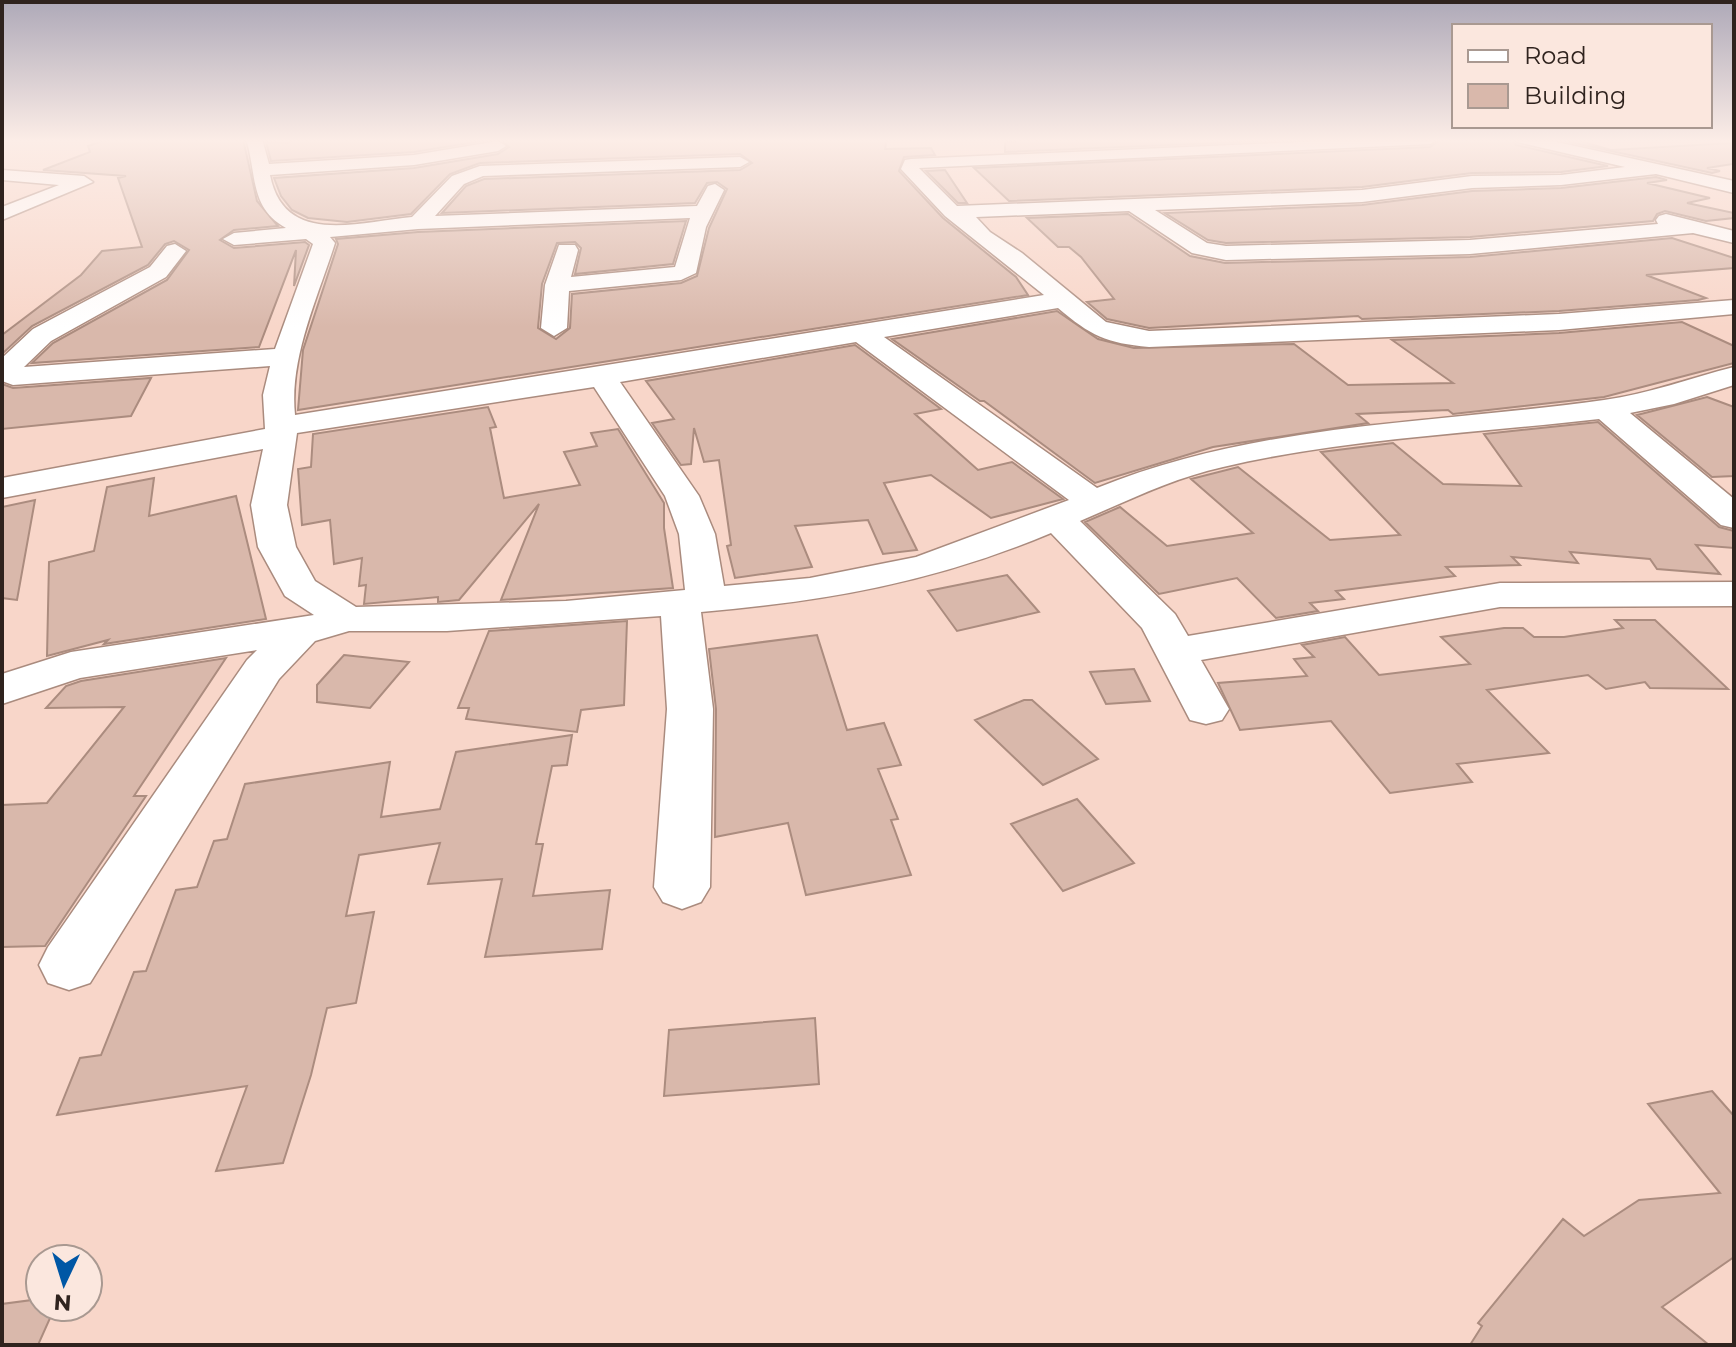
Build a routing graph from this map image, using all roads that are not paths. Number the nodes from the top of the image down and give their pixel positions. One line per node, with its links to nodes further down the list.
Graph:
1 (33, 202): 11 (street)
2 (270, 202): 14 (street)
3 (438, 202): 12 (street)
4 (710, 202): 8 (street)
5 (942, 202): 9 (street)
6 (1202, 202): 7 (street)
7 (1132, 204): 9 (street); 13 (street)
8 (702, 212): 12 (street); 19 (street)
9 (952, 212): 20 (street)
10 (1632, 212): 13 (street)
11 (2, 214)
12 (418, 223): 14 (street)
13 (1693, 227): 15 (street)
14 (314, 232): 16 (street); 24 (street)
15 (1734, 237)
16 (234, 239)
17 (567, 250): 19 (street)
18 (175, 251): 24 (street)
19 (557, 285): 22 (street)
20 (1061, 300): 21 (street); 23 (street)
21 (1734, 307)
22 (554, 328)
23 (862, 334): 26 (street); 30 (street)
24 (286, 356): 28 (street)
25 (1734, 376): 27 (street)
26 (602, 377): 28 (street); 33 (street)
27 (1606, 409): 30 (street); 31 (street)
28 (282, 431): 29 (street); 34 (street)
29 (2, 488)
30 (1076, 510): 33 (street); 36 (street)
31 (1734, 517)
32 (1734, 594): 36 (street)
33 (692, 601): 34 (street); 39 (street)
34 (347, 619): 35 (street)
35 (300, 632): 37 (street); 40 (street)
36 (1177, 651): 38 (street)
37 (2, 690)
38 (1206, 709)
39 (682, 887)
40 (69, 965)

